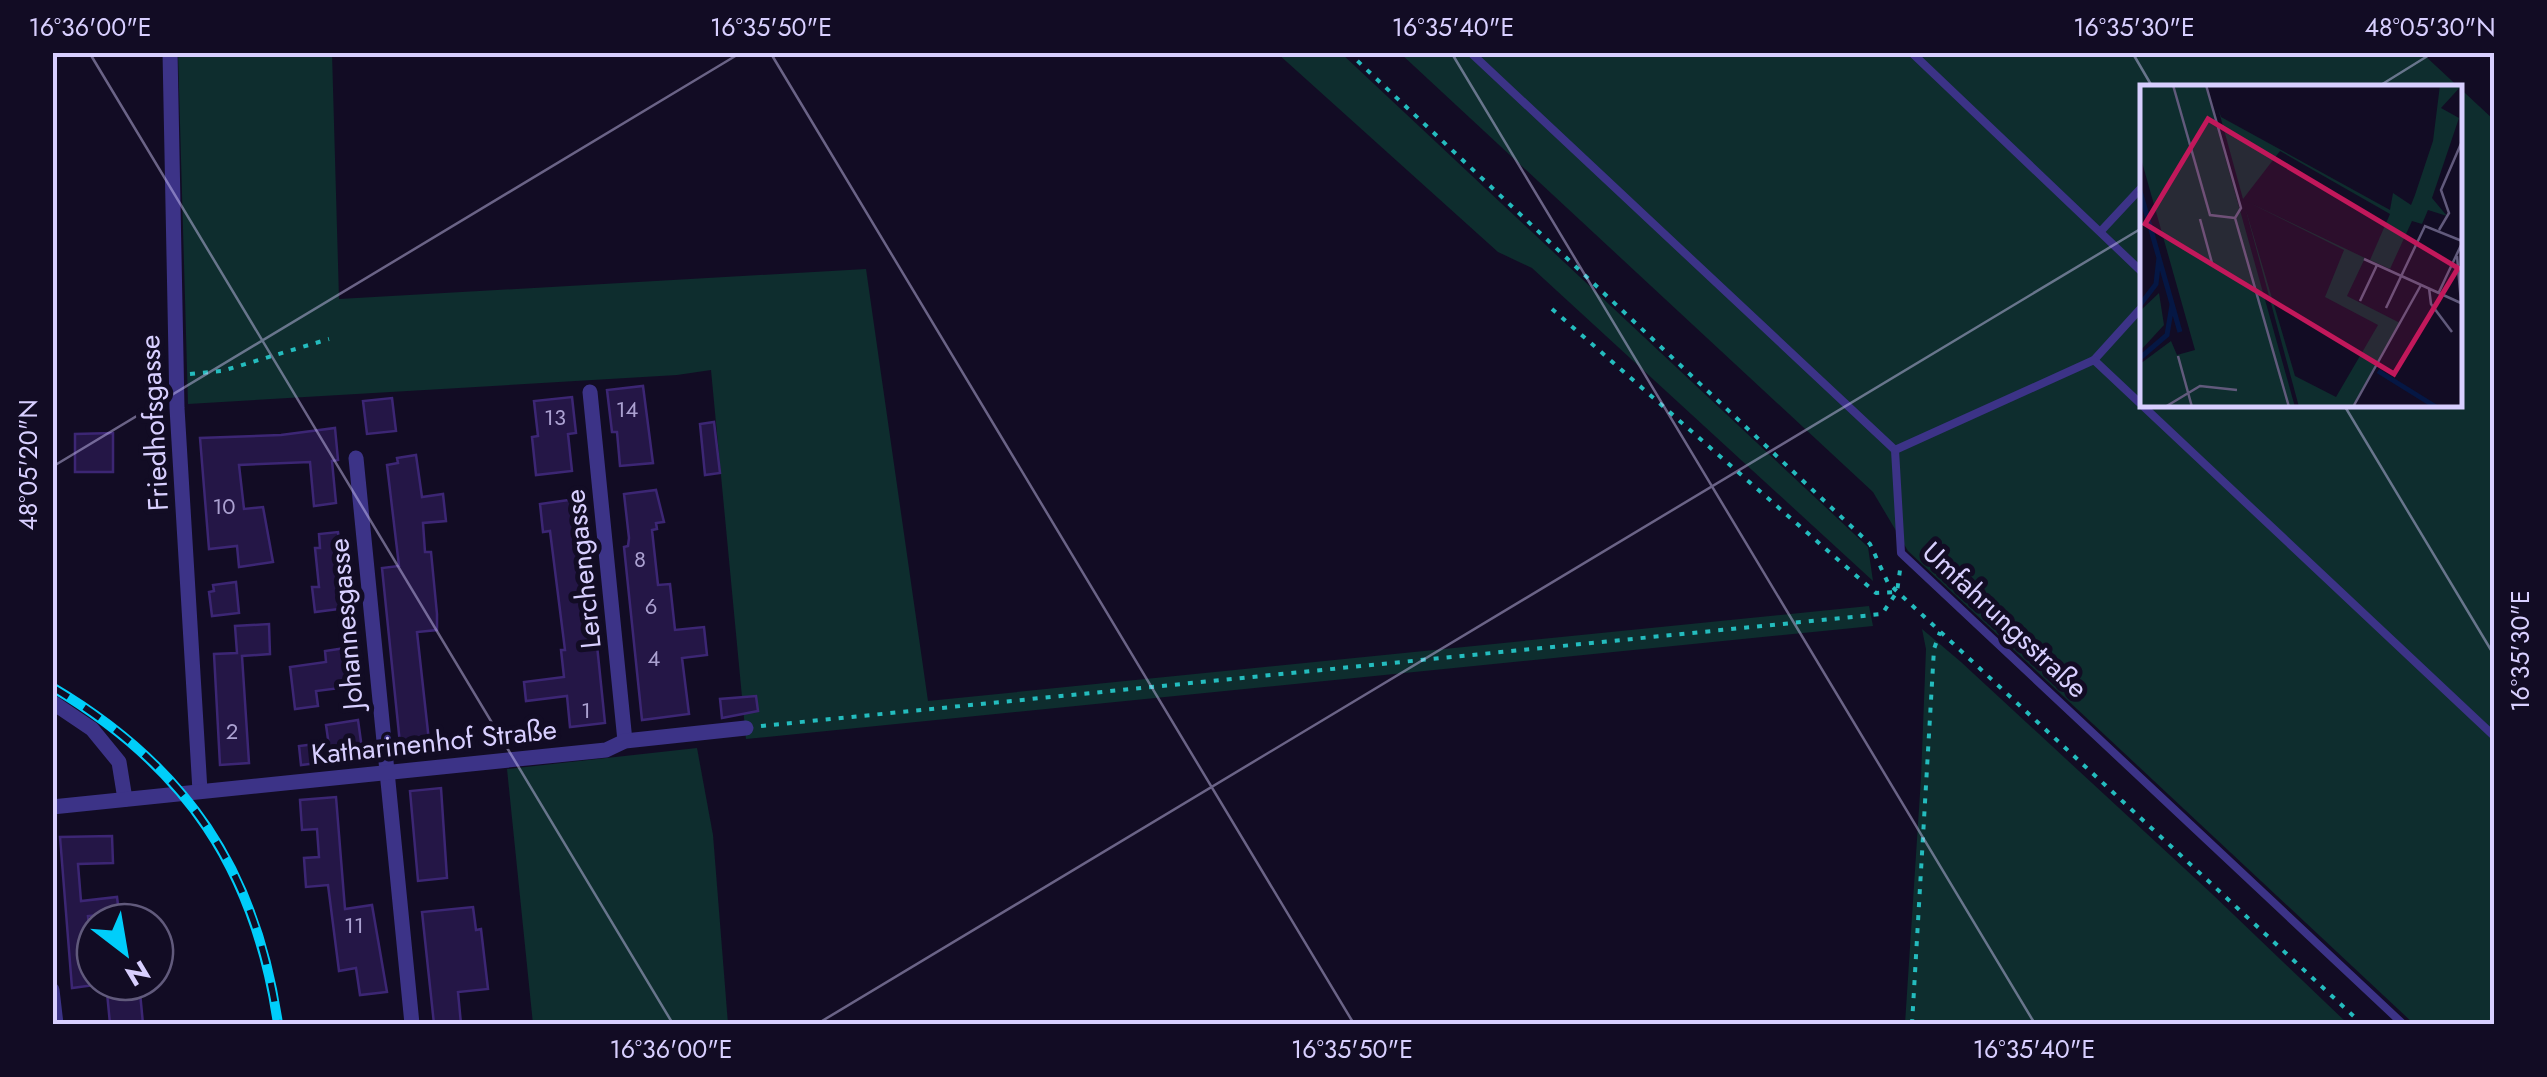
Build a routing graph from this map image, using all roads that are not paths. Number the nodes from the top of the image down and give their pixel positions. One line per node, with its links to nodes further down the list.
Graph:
1 (170, 52): 19 (street, Friedhofsgasse)
2 (1470, 52): 12 (lane)
3 (1912, 52): 5 (lane)
4 (2140, 188): 5 (lane)
5 (2100, 231): 6 (lane)
6 (2140, 270)
7 (2140, 309): 8 (lane)
8 (2094, 360): 10 (lane); 12 (lane)
9 (590, 392): 17 (street, Lerchengasse)
10 (2140, 403)
11 (2145, 408): 16 (lane)
12 (1896, 450): 25 (lane, Umfahrungsstraße)
13 (356, 458): 18 (street, Johannesgasse)
14 (52, 702): 20 (street)
15 (746, 728): 17 (street, Katharinenhof Straße)
16 (2494, 736)
17 (625, 741): 18 (street, Katharinenhof Straße)
18 (384, 771): 19 (street, Katharinenhof Straße); 24 (street, Johannesgasse)
19 (200, 791): 20 (street, Katharinenhof Straße)
20 (125, 799): 21 (street, Katharinenhof Straße)
21 (52, 807)
22 (52, 990): 23 (street)
23 (56, 1024)
24 (412, 1024)
25 (2403, 1024)

